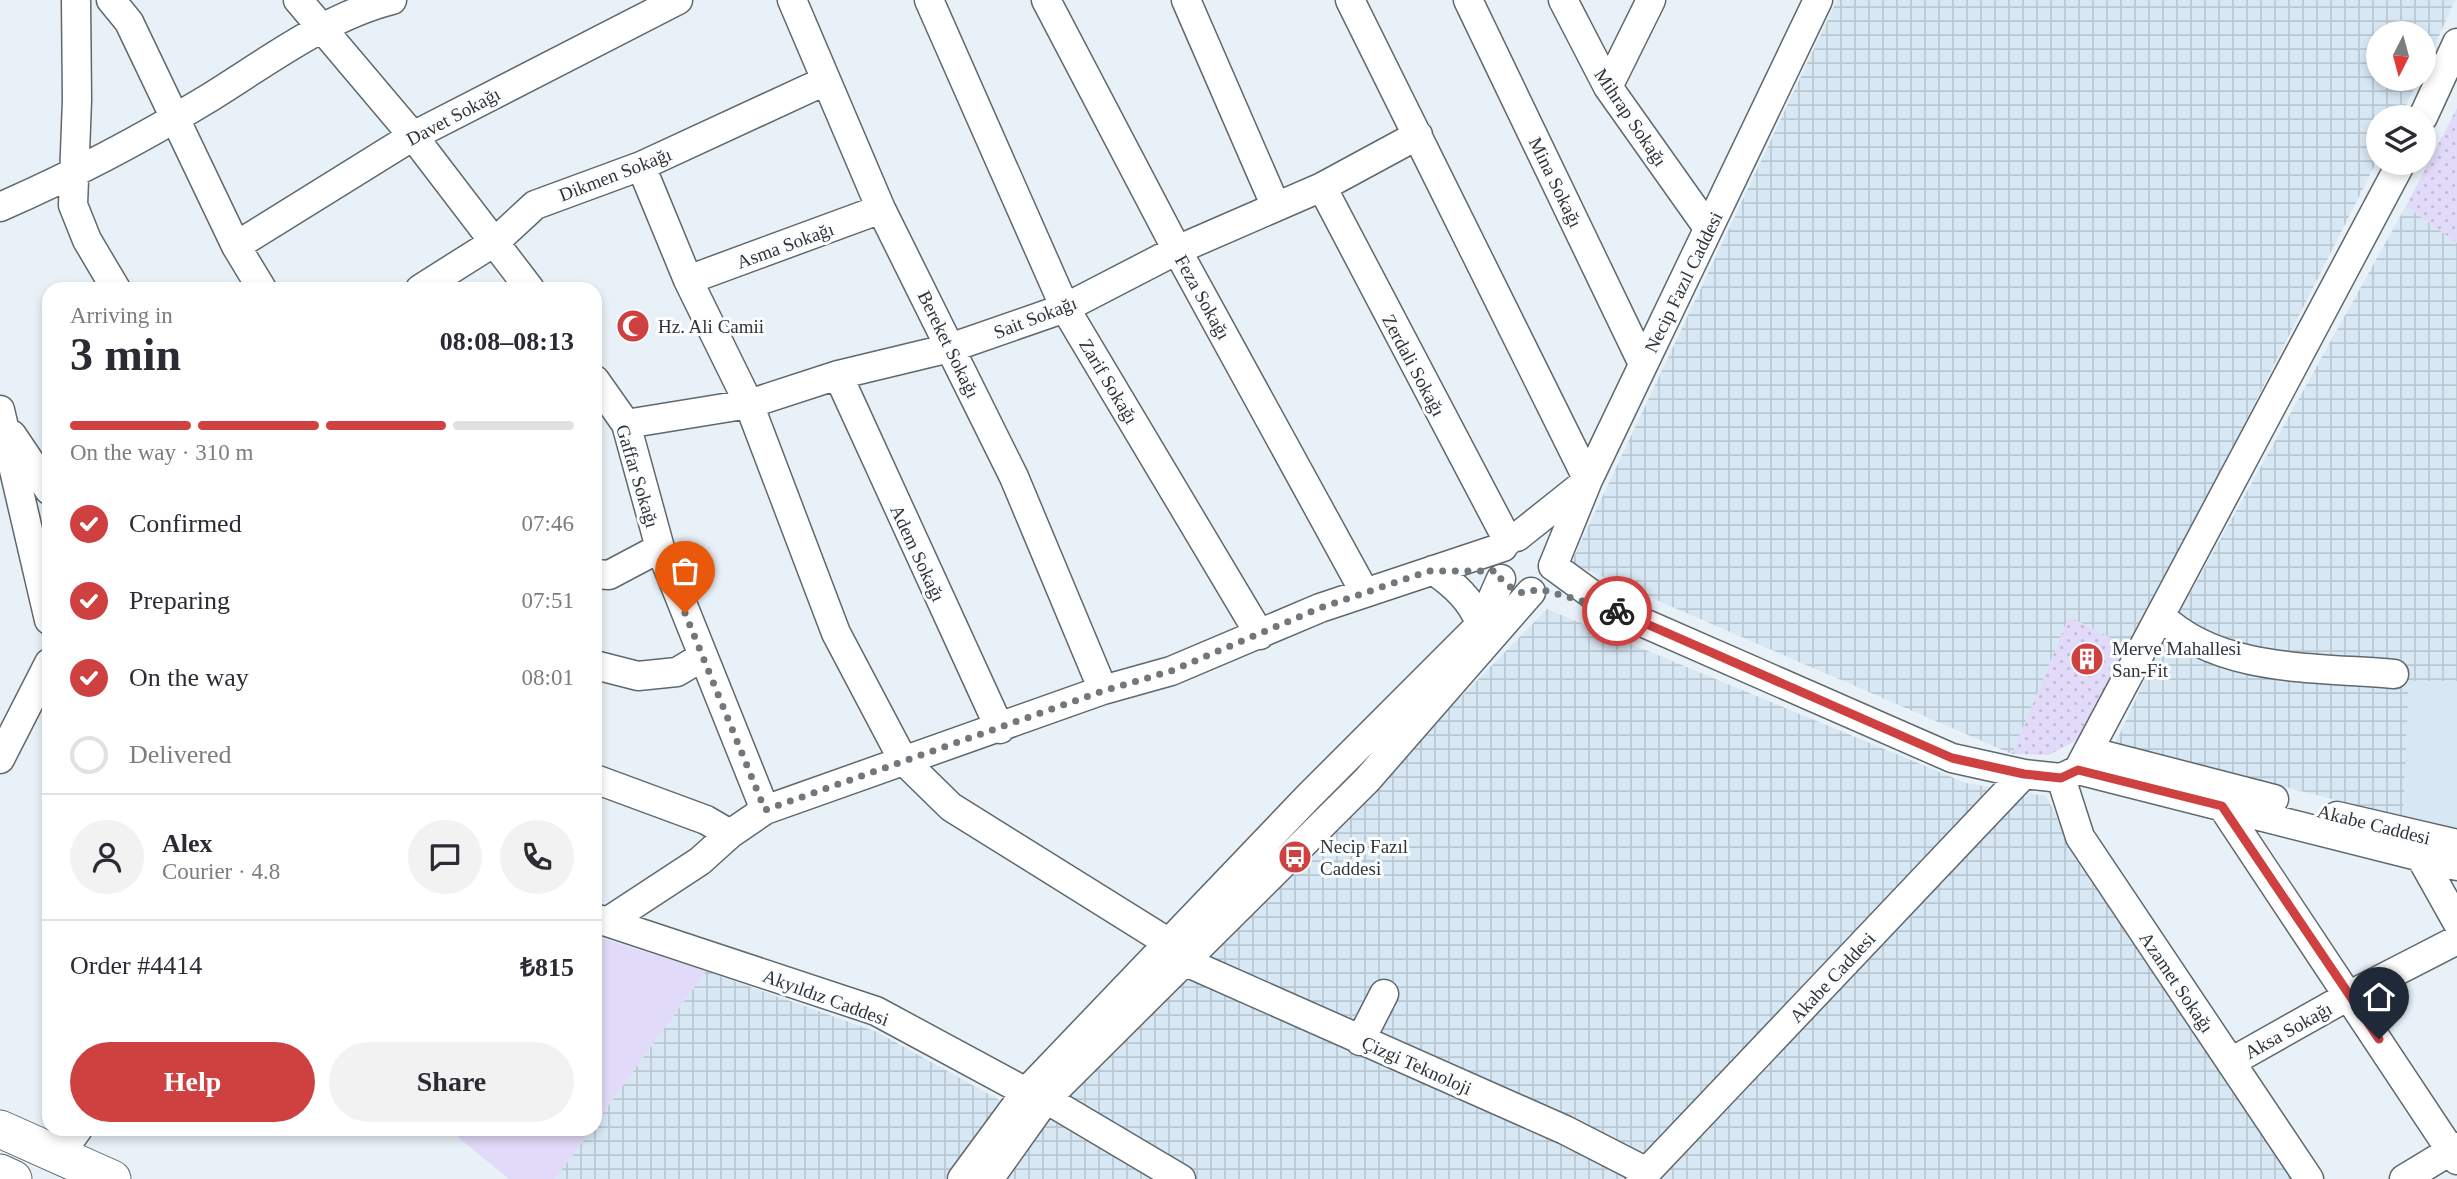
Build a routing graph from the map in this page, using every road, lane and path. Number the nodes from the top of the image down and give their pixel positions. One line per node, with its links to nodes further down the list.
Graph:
1 (76, 0): 24 (street)
2 (111, 0): 20 (street)
3 (298, 0): 15 (street)
4 (392, 0): 15 (street)
5 (678, 0): 22 (street, Davet Sokağı)
6 (792, 0): 17 (street, Bereket Sokağı)
7 (929, 0): 39 (street, Zarif Sokağı)
8 (1046, 0): 33 (street, Feza Sokağı)
9 (1186, 0): 28 (street)
10 (1350, 0): 21 (street)
11 (1468, 0): 41 (street, Mina Sokağı)
12 (1563, 0): 18 (street, Mihrap Sokağı)
13 (1651, 0): 18 (street)
14 (1818, 0): 30 (street, Necip Fazıl Caddesi)
15 (321, 30): 20 (street); 22 (street)
16 (2457, 43): 19 (street)
17 (825, 81): 23 (street, Dikmen Sokağı); 29 (street, Bereket Sokağı)
18 (1608, 87): 30 (street, Mihrap Sokağı)
19 (2429, 105)
20 (177, 117): 24 (street); 32 (street)
21 (1418, 135): 26 (street, Sait Sokağı); 48 (street)
22 (413, 136): 31 (street); 32 (street, Davet Sokağı)
23 (641, 166): 31 (street, Dikmen Sokağı); 34 (street, Çizgi Teknoloji)
24 (72, 175): 27 (street); 35 (street)
25 (2395, 175): 56 (street)
26 (1322, 187): 28 (street, Sait Sokağı); 50 (street, Zerdali Sokağı)
27 (0, 207)
28 (1276, 207): 33 (street, Sait Sokağı)
29 (881, 209): 34 (street, Asma Sokağı); 40 (street, Bereket Sokağı)
30 (1709, 228): 41 (street, Necip Fazıl Caddesi)
31 (496, 241): 37 (street, Dikmen Sokağı); 38 (street)
32 (236, 246): 36 (street)
33 (1177, 250): 39 (street, Sait Sokağı); 55 (street, Feza Sokağı)
34 (688, 281): 44 (street, Çizgi Teknoloji)
35 (112, 282)
36 (258, 282)
37 (431, 282)
38 (525, 282)
39 (1065, 308): 40 (street, Sait Sokağı); 58 (street, Zarif Sokağı)
40 (950, 348): 42 (street, Sait Sokağı); 63 (street, Bereket Sokağı)
41 (1643, 364): 48 (street, Necip Fazıl Caddesi)
42 (838, 375): 44 (street, Sait Sokağı); 64 (street, Adem Sokağı)
43 (602, 390): 46 (street, Gaffar Sokağı)
44 (749, 404): 46 (street, Sait Sokağı); 66 (street, Çizgi Teknoloji)
45 (1, 419): 47 (street); 54 (street)
46 (626, 424): 49 (street, Gaffar Sokağı)
47 (42, 480)
48 (1588, 480): 50 (street); 53 (street, Necip Fazıl Caddesi)
49 (660, 548): 52 (street); 59 (street, Gaffar Sokağı)
50 (1505, 555): 51 (street); 53 (street); 53 (street); 57 (street, Necip Fazıl Caddesi)
51 (1433, 570): 55 (street); 57 (street)
52 (602, 574)
53 (1542, 582): 68 (street); 80 (street, Necip Fazıl Caddesi)
54 (42, 591)
55 (1365, 593): 58 (street)
56 (2161, 616): 61 (street); 67 (street)
57 (1481, 624): 80 (street, Necip Fazıl Caddesi)
58 (1260, 635): 63 (street)
59 (702, 657): 60 (street); 71 (street, Gaffar Sokağı)
60 (602, 667)
61 (2394, 674)
62 (42, 677): 65 (street)
63 (1103, 691): 64 (street)
64 (1000, 729): 66 (street)
65 (0, 759)
66 (903, 760): 71 (street); 80 (street, Çizgi Teknoloji)
67 (2076, 766): 68 (street); 70 (street, Akabe Caddesi); 73 (street, Akabe Caddesi); 84 (street, Azamet Sokağı)
68 (2024, 774): 90 (street, Akabe Caddesi)
69 (602, 782): 72 (street)
70 (2222, 806): 74 (street, Akabe Caddesi); 82 (street)
71 (765, 810): 72 (street)
72 (730, 834): 76 (street)
73 (2457, 844)
74 (2420, 856): 75 (street, Akabe Caddesi); 78 (street)
75 (2457, 866)
76 (602, 919)
77 (602, 920): 85 (street, Akyıldız Caddesi)
78 (2457, 922)
79 (2457, 940): 82 (street, Aksa Sokağı)
80 (1177, 952): 83 (street, Çizgi Teknoloji); 85 (street, Necip Fazıl Caddesi)
81 (1384, 994): 83 (street)
82 (2350, 995): 84 (street, Aksa Sokağı); 88 (street)
83 (1360, 1041): 90 (street, Çizgi Teknoloji)
84 (2231, 1062): 96 (street, Azamet Sokağı)
85 (1036, 1095): 93 (street, Necip Fazıl Caddesi); 94 (street, Necip Fazıl Caddesi); 95 (street, Akyıldız Caddesi)
86 (0, 1129): 87 (main road)
87 (69, 1142): 92 (main road)
88 (2455, 1153): 97 (street)
89 (0, 1173): 91 (main road)
90 (1644, 1176)
91 (13, 1179)
92 (112, 1179)
93 (962, 1179)
94 (989, 1179)
95 (1181, 1179)
96 (2309, 1179)
97 (2404, 1179)

